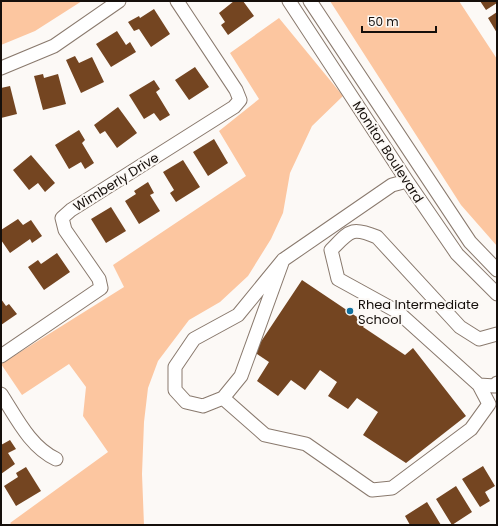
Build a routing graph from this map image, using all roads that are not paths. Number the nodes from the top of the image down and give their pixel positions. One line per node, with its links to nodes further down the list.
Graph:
1 (119, 1): 5 (street)
2 (177, 1): 11 (street, Wimberly Drive)
3 (289, 1): 6 (street, Monitor Boulevard)
4 (310, 1): 8 (street, Monitor Boulevard)
5 (1, 68)
6 (407, 181): 7 (street); 9 (street, Monitor Boulevard)
7 (283, 260): 15 (street); 15 (street)
8 (497, 270)
9 (497, 294)
10 (497, 334): 13 (street)
11 (1, 356)
12 (497, 383): 13 (street)
13 (479, 385): 15 (street)
14 (1, 394): 16 (street)
15 (223, 398)
16 (56, 459)

